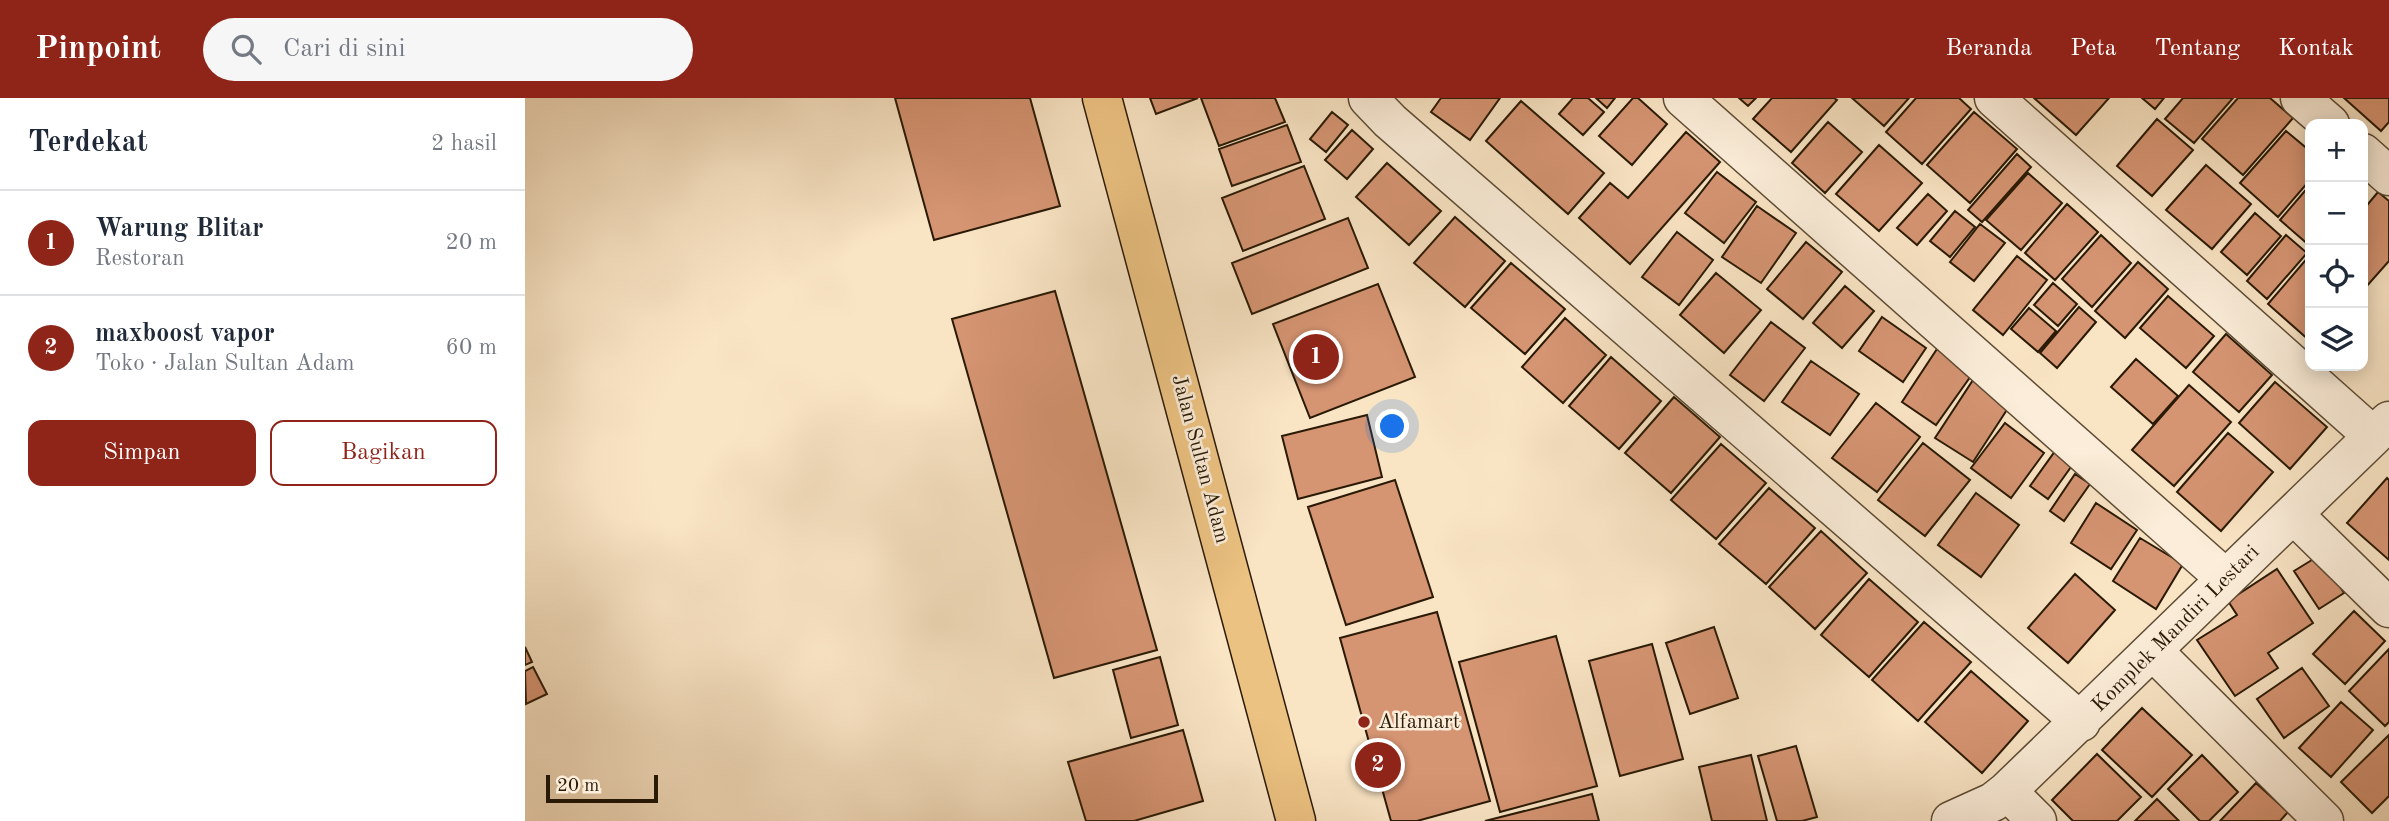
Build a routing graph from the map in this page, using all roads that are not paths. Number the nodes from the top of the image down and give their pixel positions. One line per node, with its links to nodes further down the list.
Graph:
1 (1102, 98): 16 (main road, Jalan Sultan Adam)
2 (1368, 98): 14 (street)
3 (1683, 98): 11 (street)
4 (1994, 98): 9 (street)
5 (2300, 98): 6 (street)
6 (2324, 119)
7 (2368, 157): 8 (street)
8 (2389, 176)
9 (2381, 428): 10 (street, Komplek Mandiri Lestari)
10 (2293, 514): 11 (street, Komplek Mandiri Lestari); 12 (street)
11 (2225, 578): 13 (street, Komplek Mandiri Lestari)
12 (2389, 608)
13 (2154, 652): 14 (street, Komplek Mandiri Lestari); 19 (street)
14 (2081, 722): 15 (street, Komplek Mandiri Lestari)
15 (2007, 791): 17 (street, Komplek Mandiri Lestari); 18 (street)
16 (1296, 821)
17 (1951, 821)
18 (2037, 821)
19 (2324, 821)

